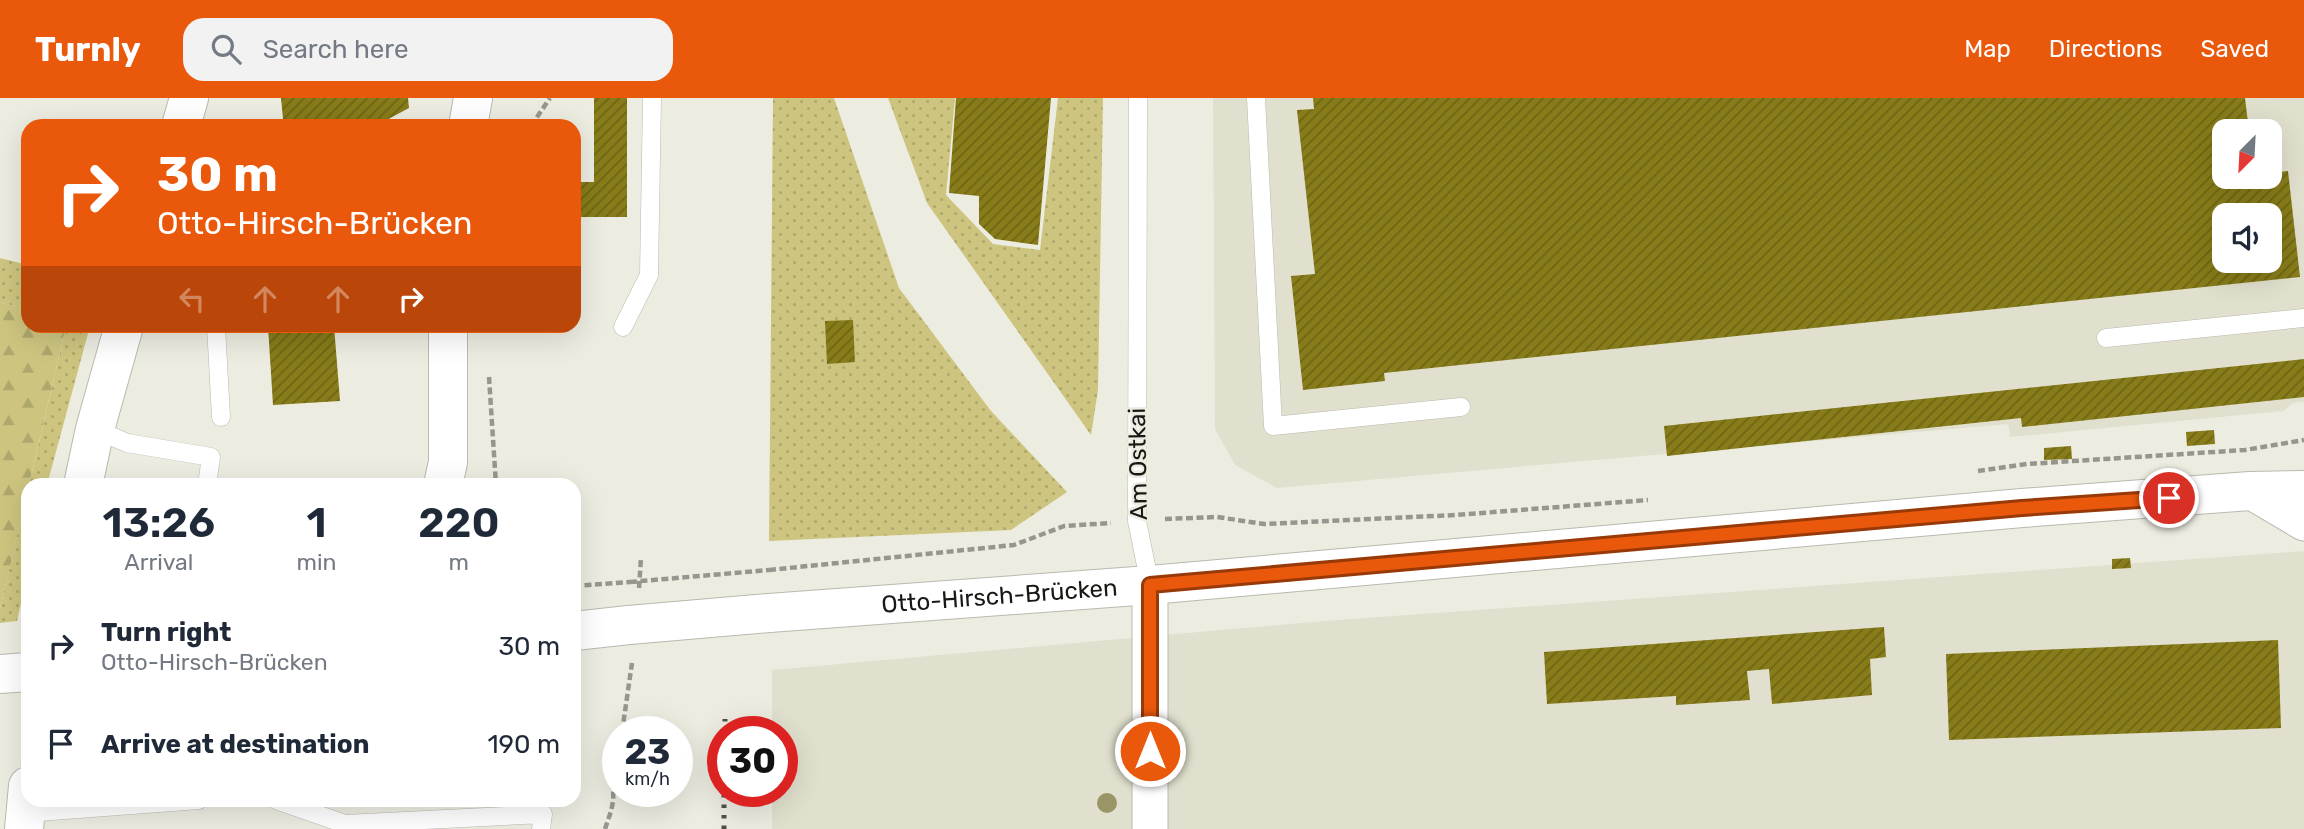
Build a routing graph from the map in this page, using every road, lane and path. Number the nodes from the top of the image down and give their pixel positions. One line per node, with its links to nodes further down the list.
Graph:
1 (189, 98): 7 (main road)
2 (472, 98): 8 (main road)
3 (550, 98): 9 (path)
4 (652, 98): 11 (lane)
5 (1138, 98): 29 (lane, Am Ostkai)
6 (1256, 98): 17 (lane)
7 (183, 119)
8 (469, 119)
9 (536, 119)
10 (2304, 318): 15 (lane)
11 (623, 327)
12 (122, 333): 19 (main road)
13 (216, 333): 18 (lane)
14 (448, 333): 22 (main road)
15 (2106, 338)
16 (489, 365): 25 (path)
17 (1461, 407)
18 (221, 417)
19 (95, 429): 23 (main road); 24 (lane)
20 (2304, 440): 21 (path)
21 (1975, 471)
22 (449, 477)
23 (84, 478)
24 (208, 478)
25 (496, 478)
26 (2304, 490): 27 (main road, Otto-Hirsch-Brücken)
27 (2250, 492): 30 (street); 31 (main road, Otto-Hirsch-Brücken)
28 (1648, 500): 29 (path)
29 (1137, 521): 31 (lane, Am Ostkai); 32 (path, bridge)
30 (2304, 523)
31 (1150, 585): 33 (main road, Otto-Hirsch-Brücken, bridge); 42 (street, Am Ostkai)
32 (581, 586)
33 (581, 630)
34 (21, 672): 35 (main road)
35 (0, 674)
36 (64, 807): 39 (lane)
37 (296, 807): 40 (lane)
38 (612, 807): 41 (path)
39 (26, 809)
40 (541, 829)
41 (606, 829)
42 (1150, 829)

